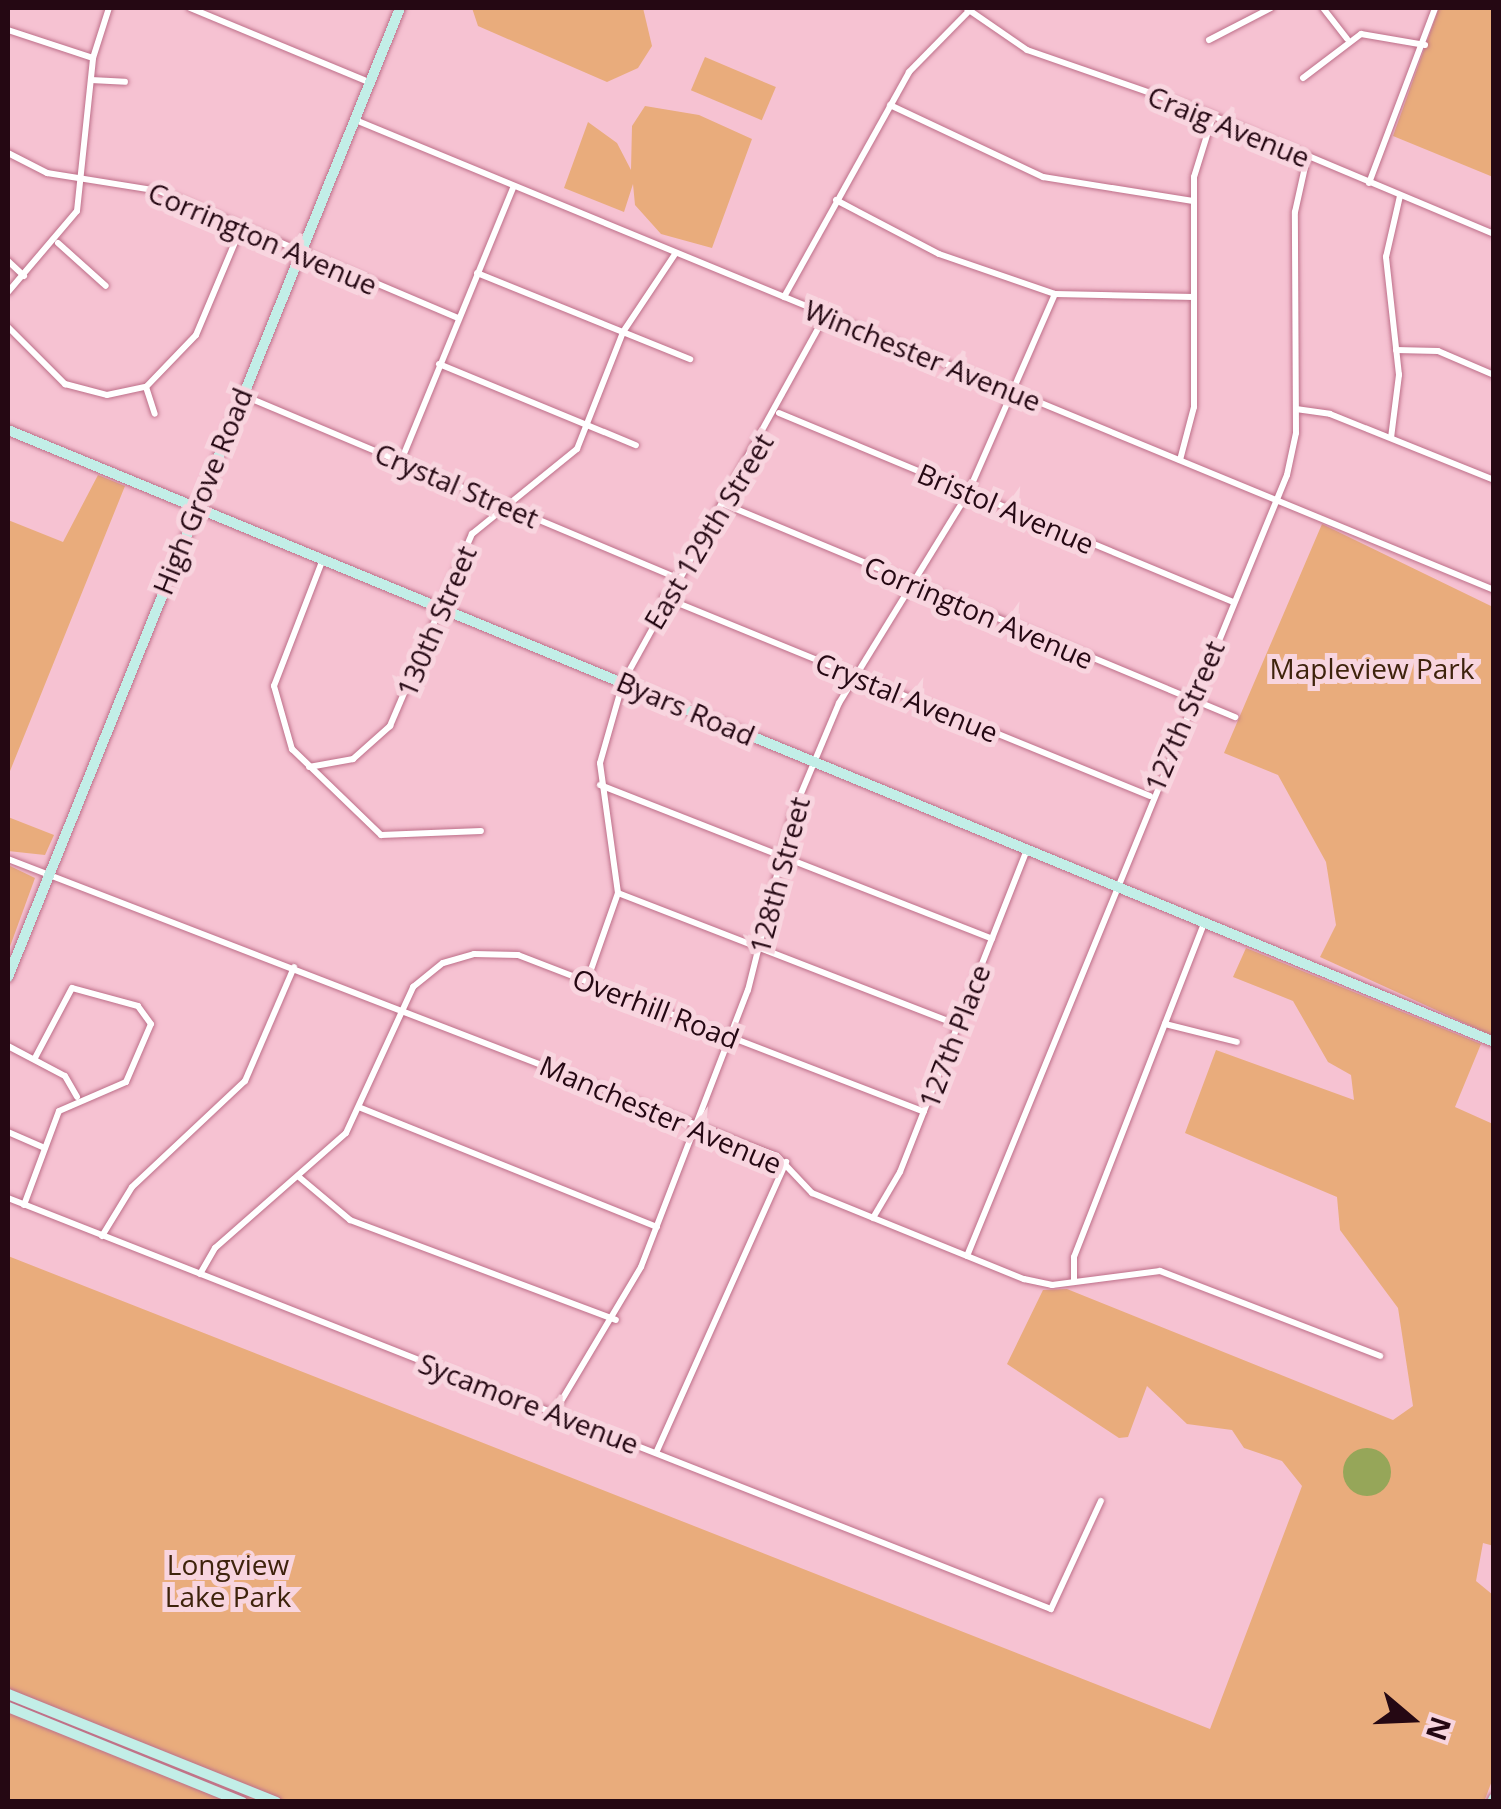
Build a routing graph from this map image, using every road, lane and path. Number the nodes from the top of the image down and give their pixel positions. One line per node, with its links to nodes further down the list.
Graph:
1 (108, 8): 12 (street)
2 (190, 8): 16 (street)
3 (400, 8): 16 (street, High Grove Road)
4 (1271, 8): 10 (street)
5 (1323, 8): 9 (street)
6 (1435, 8): 11 (street)
7 (969, 9): 17 (street); 18 (street, Craig Avenue)
8 (8, 30): 12 (street)
9 (1348, 39): 11 (street); 13 (street)
10 (1210, 40)
11 (1425, 45): 23 (street)
12 (92, 58): 14 (street)
13 (1303, 78)
14 (91, 80): 15 (street); 22 (street)
15 (125, 82)
16 (369, 82): 19 (street, High Grove Road)
17 (890, 105): 26 (street); 27 (street)
18 (1213, 116): 21 (street, Craig Avenue); 27 (street)
19 (354, 119): 24 (street, Winchester Avenue); 31 (street, High Grove Road)
20 (8, 153): 22 (street, Corrington Avenue)
21 (1307, 158): 23 (street, Craig Avenue); 52 (street, 127th Street)
22 (85, 178): 28 (street, Corrington Avenue); 30 (street)
23 (1369, 184): 25 (street, Craig Avenue)
24 (513, 188): 32 (street, Winchester Avenue); 34 (street)
25 (1400, 196): 29 (street, Craig Avenue); 45 (street)
26 (836, 200): 38 (street); 40 (street)
27 (1193, 200): 39 (street)
28 (241, 228): 31 (street, Corrington Avenue); 49 (street)
29 (1494, 234)
30 (58, 243): 35 (street); 36 (street)
31 (298, 254): 42 (street, Corrington Avenue); 51 (street, High Grove Road)
32 (674, 254): 40 (street, Winchester Avenue); 44 (street, 130th Street)
33 (8, 261): 35 (street)
34 (477, 273): 42 (street); 44 (street)
35 (24, 276): 37 (street)
36 (106, 286)
37 (8, 292)
38 (1055, 294): 39 (street); 50 (street, 128th Street)
39 (1194, 297): 59 (street)
40 (784, 298): 41 (street, Winchester Avenue)
41 (825, 317): 50 (street, Winchester Avenue); 53 (street, East 129th Street)
42 (458, 318): 47 (street)
43 (8, 327): 49 (street)
44 (623, 332): 46 (street); 55 (street, 130th Street)
45 (1396, 350): 48 (street); 57 (street)
46 (690, 358)
47 (439, 364): 55 (street); 60 (street)
48 (1494, 375)
49 (146, 387): 54 (street)
50 (1013, 392): 59 (street, Winchester Avenue); 62 (street, 128th Street)
51 (241, 394): 60 (street, Crystal Street); 65 (street, High Grove Road)
52 (1296, 409): 57 (street); 63 (street, 127th Street)
53 (779, 413): 62 (street, Bristol Avenue); 64 (street, East 129th Street)
54 (155, 414)
55 (588, 426): 58 (street); 66 (street, 130th Street)
56 (8, 430): 65 (street, Byars Road)
57 (1391, 438): 61 (street)
58 (636, 445)
59 (1180, 460): 63 (street, Winchester Avenue)
60 (402, 462): 66 (street, Crystal Street)
61 (1494, 480)
62 (968, 494): 69 (street, 128th Street); 72 (street, Bristol Avenue)
63 (1278, 501): 70 (street, Winchester Avenue); 72 (street, 127th Street)
64 (724, 504): 68 (street, East 129th Street); 69 (street, Corrington Avenue)
65 (196, 505): 67 (street, Byars Road); 86 (street, High Grove Road)
66 (509, 506): 68 (street, Crystal Street); 73 (street, 130th Street)
67 (323, 558): 73 (street, Byars Road); 79 (street)
68 (674, 577): 71 (street, East 129th Street)
69 (915, 585): 74 (street, 128th Street); 76 (street, Corrington Avenue)
70 (1494, 590)
71 (663, 597): 74 (street, Crystal Avenue); 75 (street, East 129th Street)
72 (1233, 602): 76 (street, 127th Street)
73 (440, 606): 75 (street, Byars Road); 79 (street, 130th Street)
74 (853, 675): 78 (street, 128th Street); 81 (street, Crystal Avenue)
75 (623, 682): 78 (street, Byars Road); 80 (street, East 129th Street)
76 (1191, 700): 77 (street, Corrington Avenue); 81 (street, 127th Street)
77 (1235, 717)
78 (814, 762): 83 (street, Byars Road); 84 (street, 128th Street)
79 (308, 767): 82 (street)
80 (600, 785): 84 (street); 88 (street, East 129th Street)
81 (1150, 796): 87 (street, 127th Street)
82 (480, 831)
83 (1027, 849): 87 (street, Byars Road); 90 (street, 127th Place)
84 (779, 855): 90 (street); 91 (street, 128th Street)
85 (8, 859): 86 (street, Manchester Avenue)
86 (50, 870): 92 (street, Manchester Avenue); 93 (street, High Grove Road)
87 (1114, 884): 89 (street, Byars Road); 116 (street, 127th Street)
88 (618, 893): 91 (street); 94 (street, East 129th Street)
89 (1204, 922): 96 (street); 100 (street, Byars Road)
90 (992, 939): 97 (street, 127th Place)
91 (759, 948): 97 (street); 98 (street, 128th Street)
92 (294, 966): 95 (street, Manchester Avenue); 115 (street)
93 (8, 977)
94 (587, 981): 95 (street, Overhill Road); 98 (street, Overhill Road)
95 (403, 1010): 104 (street, Overhill Road); 106 (street, Manchester Avenue)
96 (1164, 1024): 99 (street); 118 (street)
97 (959, 1026): 105 (street, 127th Place)
98 (731, 1037): 105 (street, Overhill Road); 106 (street, 128th Street)
99 (1237, 1042)
100 (1494, 1042)
101 (8, 1046): 102 (street)
102 (35, 1058): 103 (street); 103 (street)
103 (77, 1097): 108 (street)
104 (361, 1108): 110 (street, Overhill Road); 114 (street)
105 (924, 1112): 113 (street, 127th Place)
106 (696, 1125): 109 (street, Manchester Avenue); 114 (street, 128th Street)
107 (8, 1132): 108 (street)
108 (46, 1148): 112 (street)
109 (786, 1162): 113 (street, Manchester Avenue); 122 (street)
110 (300, 1177): 117 (street, Overhill Road); 119 (street)
111 (8, 1198): 112 (street, Sycamore Avenue)
112 (24, 1205): 115 (street, Sycamore Avenue)
113 (872, 1218): 116 (street, Manchester Avenue)
114 (657, 1227): 119 (street, 128th Street)
115 (102, 1236): 117 (street, Sycamore Avenue)
116 (967, 1256): 118 (street, Manchester Avenue)
117 (200, 1274): 121 (street, Sycamore Avenue)
118 (1074, 1280): 120 (street, Manchester Avenue)
119 (616, 1320): 121 (street, 128th Street)
120 (1380, 1356)
121 (553, 1413): 122 (street, Sycamore Avenue)
122 (656, 1453): 123 (street, Sycamore Avenue)
123 (1100, 1501)
124 (8, 1694): 127 (street)
125 (8, 1707): 126 (street)
126 (242, 1802)
127 (276, 1802)

